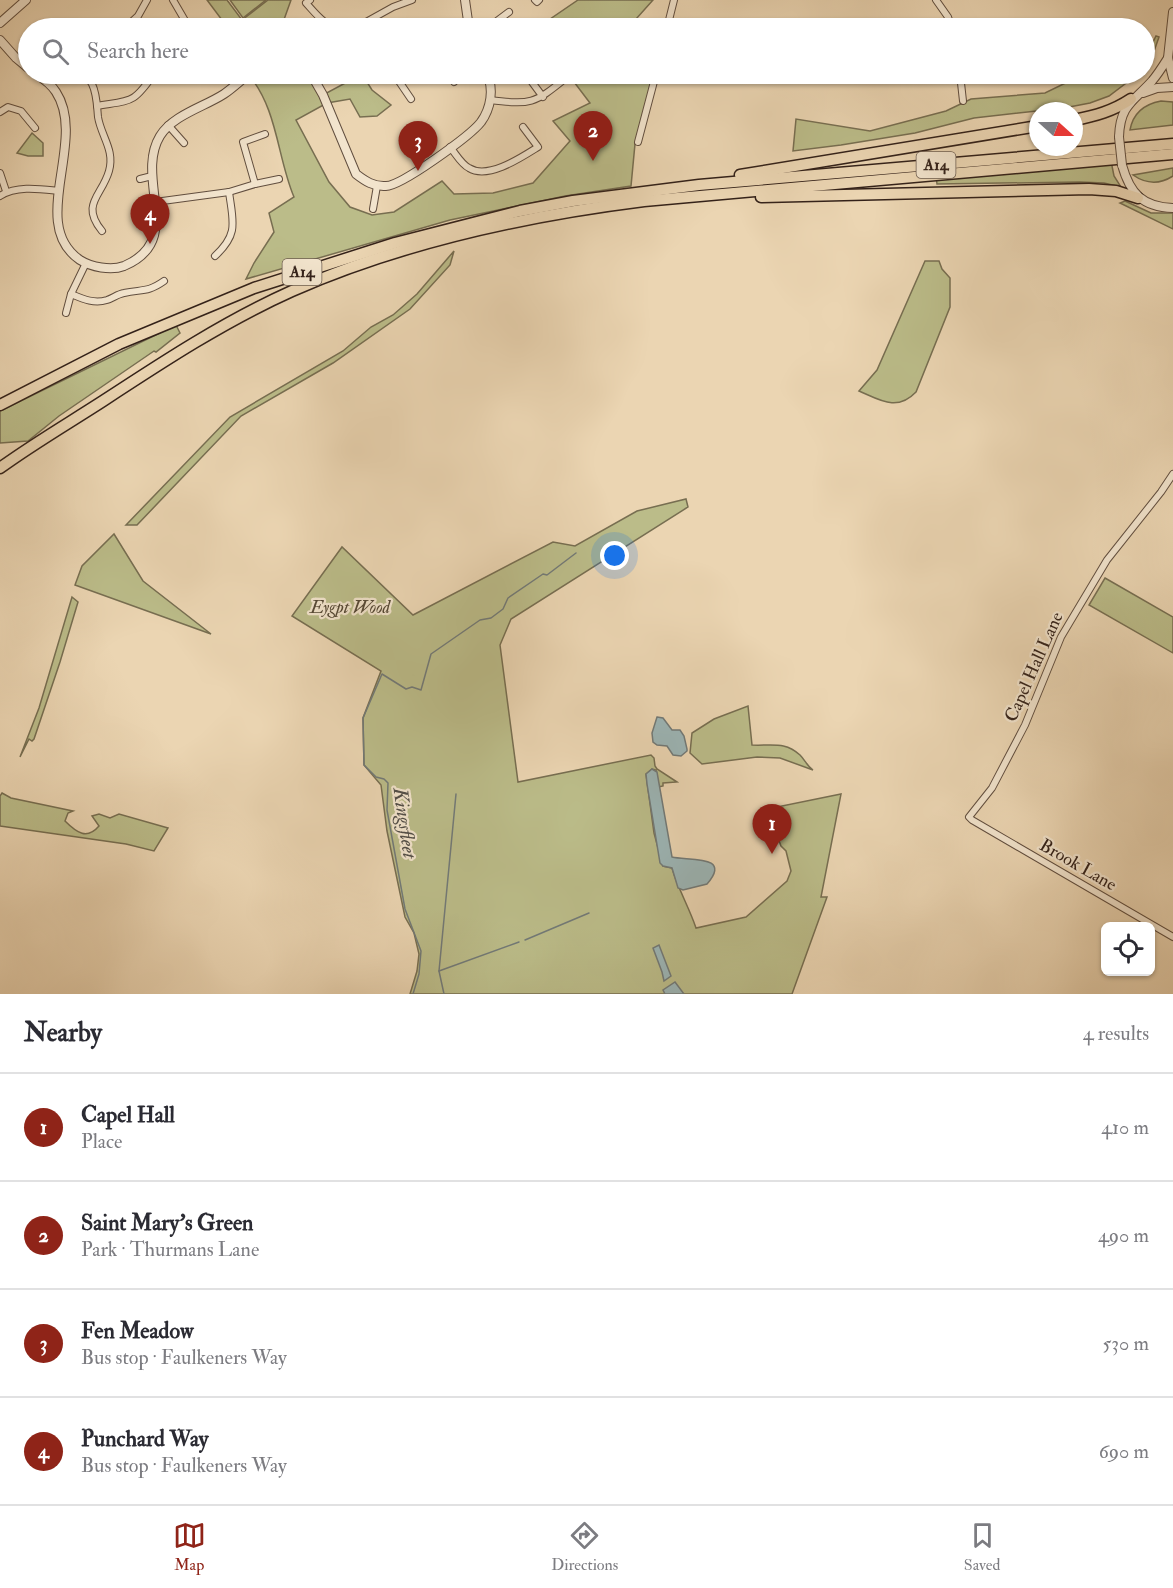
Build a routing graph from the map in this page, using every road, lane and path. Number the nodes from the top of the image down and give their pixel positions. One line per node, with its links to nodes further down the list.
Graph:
1 (26, 0): 21 (street)
2 (147, 0): 13 (street)
3 (173, 0): 14 (street)
4 (310, 0): 15 (street)
5 (390, 0): 10 (street)
6 (411, 0): 10 (street)
7 (465, 0): 17 (street)
8 (674, 0): 19 (street)
9 (936, 0): 20 (street)
10 (393, 7): 16 (street)
11 (509, 12): 18 (street)
12 (1173, 12): 23 (street)
13 (136, 18)
14 (184, 18)
15 (320, 18)
16 (373, 18)
17 (468, 18)
18 (501, 18)
19 (670, 18)
20 (948, 18)
21 (0, 23)
22 (0, 40): 24 (street)
23 (1168, 58): 25 (street); 26 (street)
24 (18, 60)
25 (1155, 77)
26 (1173, 78)
27 (51, 84): 66 (street)
28 (91, 84): 45 (street)
29 (147, 84): 45 (street)
30 (237, 84): 48 (street)
31 (317, 84): 64 (street)
32 (401, 84): 42 (street)
33 (490, 84): 43 (street)
34 (533, 84): 40 (street)
35 (559, 84): 40 (street)
36 (653, 84): 53 (street)
37 (961, 84): 44 (street)
38 (1149, 84): 41 (street)
39 (1173, 87): 41 (street)
40 (543, 97): 43 (street)
41 (1134, 97): 47 (highway); 71 (street, bridge)
42 (411, 99)
43 (490, 100): 56 (street)
44 (963, 101)
45 (97, 106): 76 (street)
46 (0, 112): 51 (street)
47 (1083, 118)
48 (168, 125): 54 (street); 59 (street)
49 (523, 127): 56 (street)
50 (1029, 127): 63 (highway, A14)
51 (35, 128)
52 (265, 134): 62 (street)
53 (638, 142)
54 (184, 143)
55 (1173, 144): 63 (highway, A14)
56 (450, 147): 64 (street)
57 (1173, 154): 68 (highway, A14)
58 (0, 173): 65 (street)
59 (152, 176): 60 (street); 73 (street)
60 (140, 179)
61 (279, 179): 62 (street)
62 (255, 184): 67 (street)
63 (699, 185): 70 (highway, A14)
64 (377, 186): 75 (street)
65 (6, 191): 66 (street); 69 (street)
66 (59, 191): 78 (street)
67 (229, 192): 73 (street); 77 (street)
68 (728, 194): 70 (highway, A14); 71 (highway, A14)
69 (0, 196)
70 (645, 196): 72 (highway, A14)
71 (1138, 198): 74 (street)
72 (623, 199): 82 (highway, A14); 83 (highway, A14)
73 (155, 202): 78 (street)
74 (1173, 208)
75 (373, 209)
76 (102, 231)
77 (215, 256)
78 (86, 263): 80 (street)
79 (164, 281): 80 (street)
80 (70, 294): 81 (street)
81 (66, 313)
82 (0, 405)
83 (0, 468)
84 (1173, 474): 85 (street, Capel Hall Lane)
85 (969, 817): 86 (street, Brook Lane)
86 (1173, 937)

